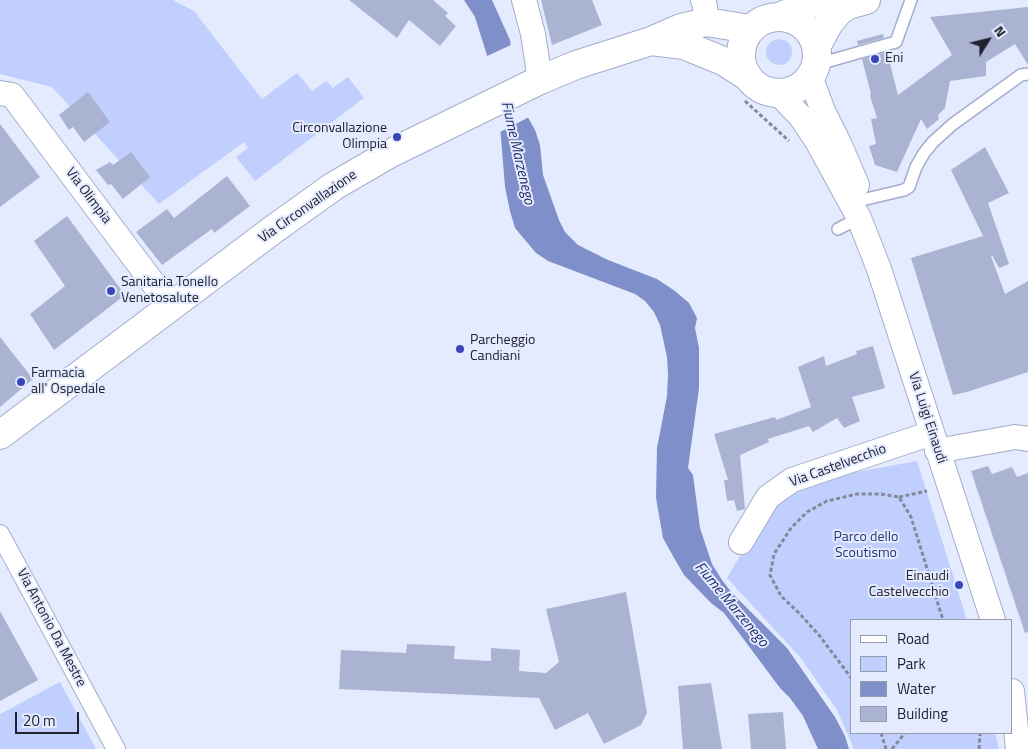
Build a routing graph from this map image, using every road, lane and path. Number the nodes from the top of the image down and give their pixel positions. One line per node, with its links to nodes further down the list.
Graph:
1 (524, 0): 11 (street)
2 (820, 0): 6 (street)
3 (866, 0): 9 (street)
4 (911, 0): 9 (lane)
5 (704, 11): 7 (street, Via Circonvallazione); 8 (street, Via Circonvallazione)
6 (779, 17): 7 (street); 9 (street)
7 (750, 29): 12 (street)
8 (651, 41): 11 (street, Via Circonvallazione); 12 (street, Via Circonvallazione)
9 (813, 63): 14 (street); 16 (street, Via Luigi Einaudi)
10 (1028, 74): 16 (lane)
11 (540, 80): 18 (street, Via Circonvallazione)
12 (745, 91): 14 (path); 14 (street); 15 (path)
13 (0, 93): 18 (street, Via Olimpia)
14 (767, 98): 16 (street, Via Luigi Einaudi)
15 (789, 142)
16 (860, 209): 17 (lane); 21 (street, Via Luigi Einaudi)
17 (838, 229)
18 (171, 307): 19 (street, Via Circonvallazione)
19 (0, 435)
20 (1028, 440): 21 (street, Via Castelvecchio)
21 (935, 442): 22 (street, Via Luigi Einaudi); 25 (street, Via Castelvecchio)
22 (949, 485): 23 (path); 27 (street, Via Luigi Einaudi)
23 (899, 497): 26 (path); 28 (path)
24 (0, 534): 34 (street, Via Antonio Da Mestre)
25 (741, 542)
26 (943, 619)
27 (993, 619)
28 (850, 676)
29 (1013, 698): 38 (street)
30 (882, 734): 35 (path)
31 (905, 734): 36 (path)
32 (980, 734): 37 (path)
33 (1028, 744): 38 (street)
34 (116, 749)
35 (886, 749)
36 (892, 749)
37 (979, 749)
38 (1019, 749)

